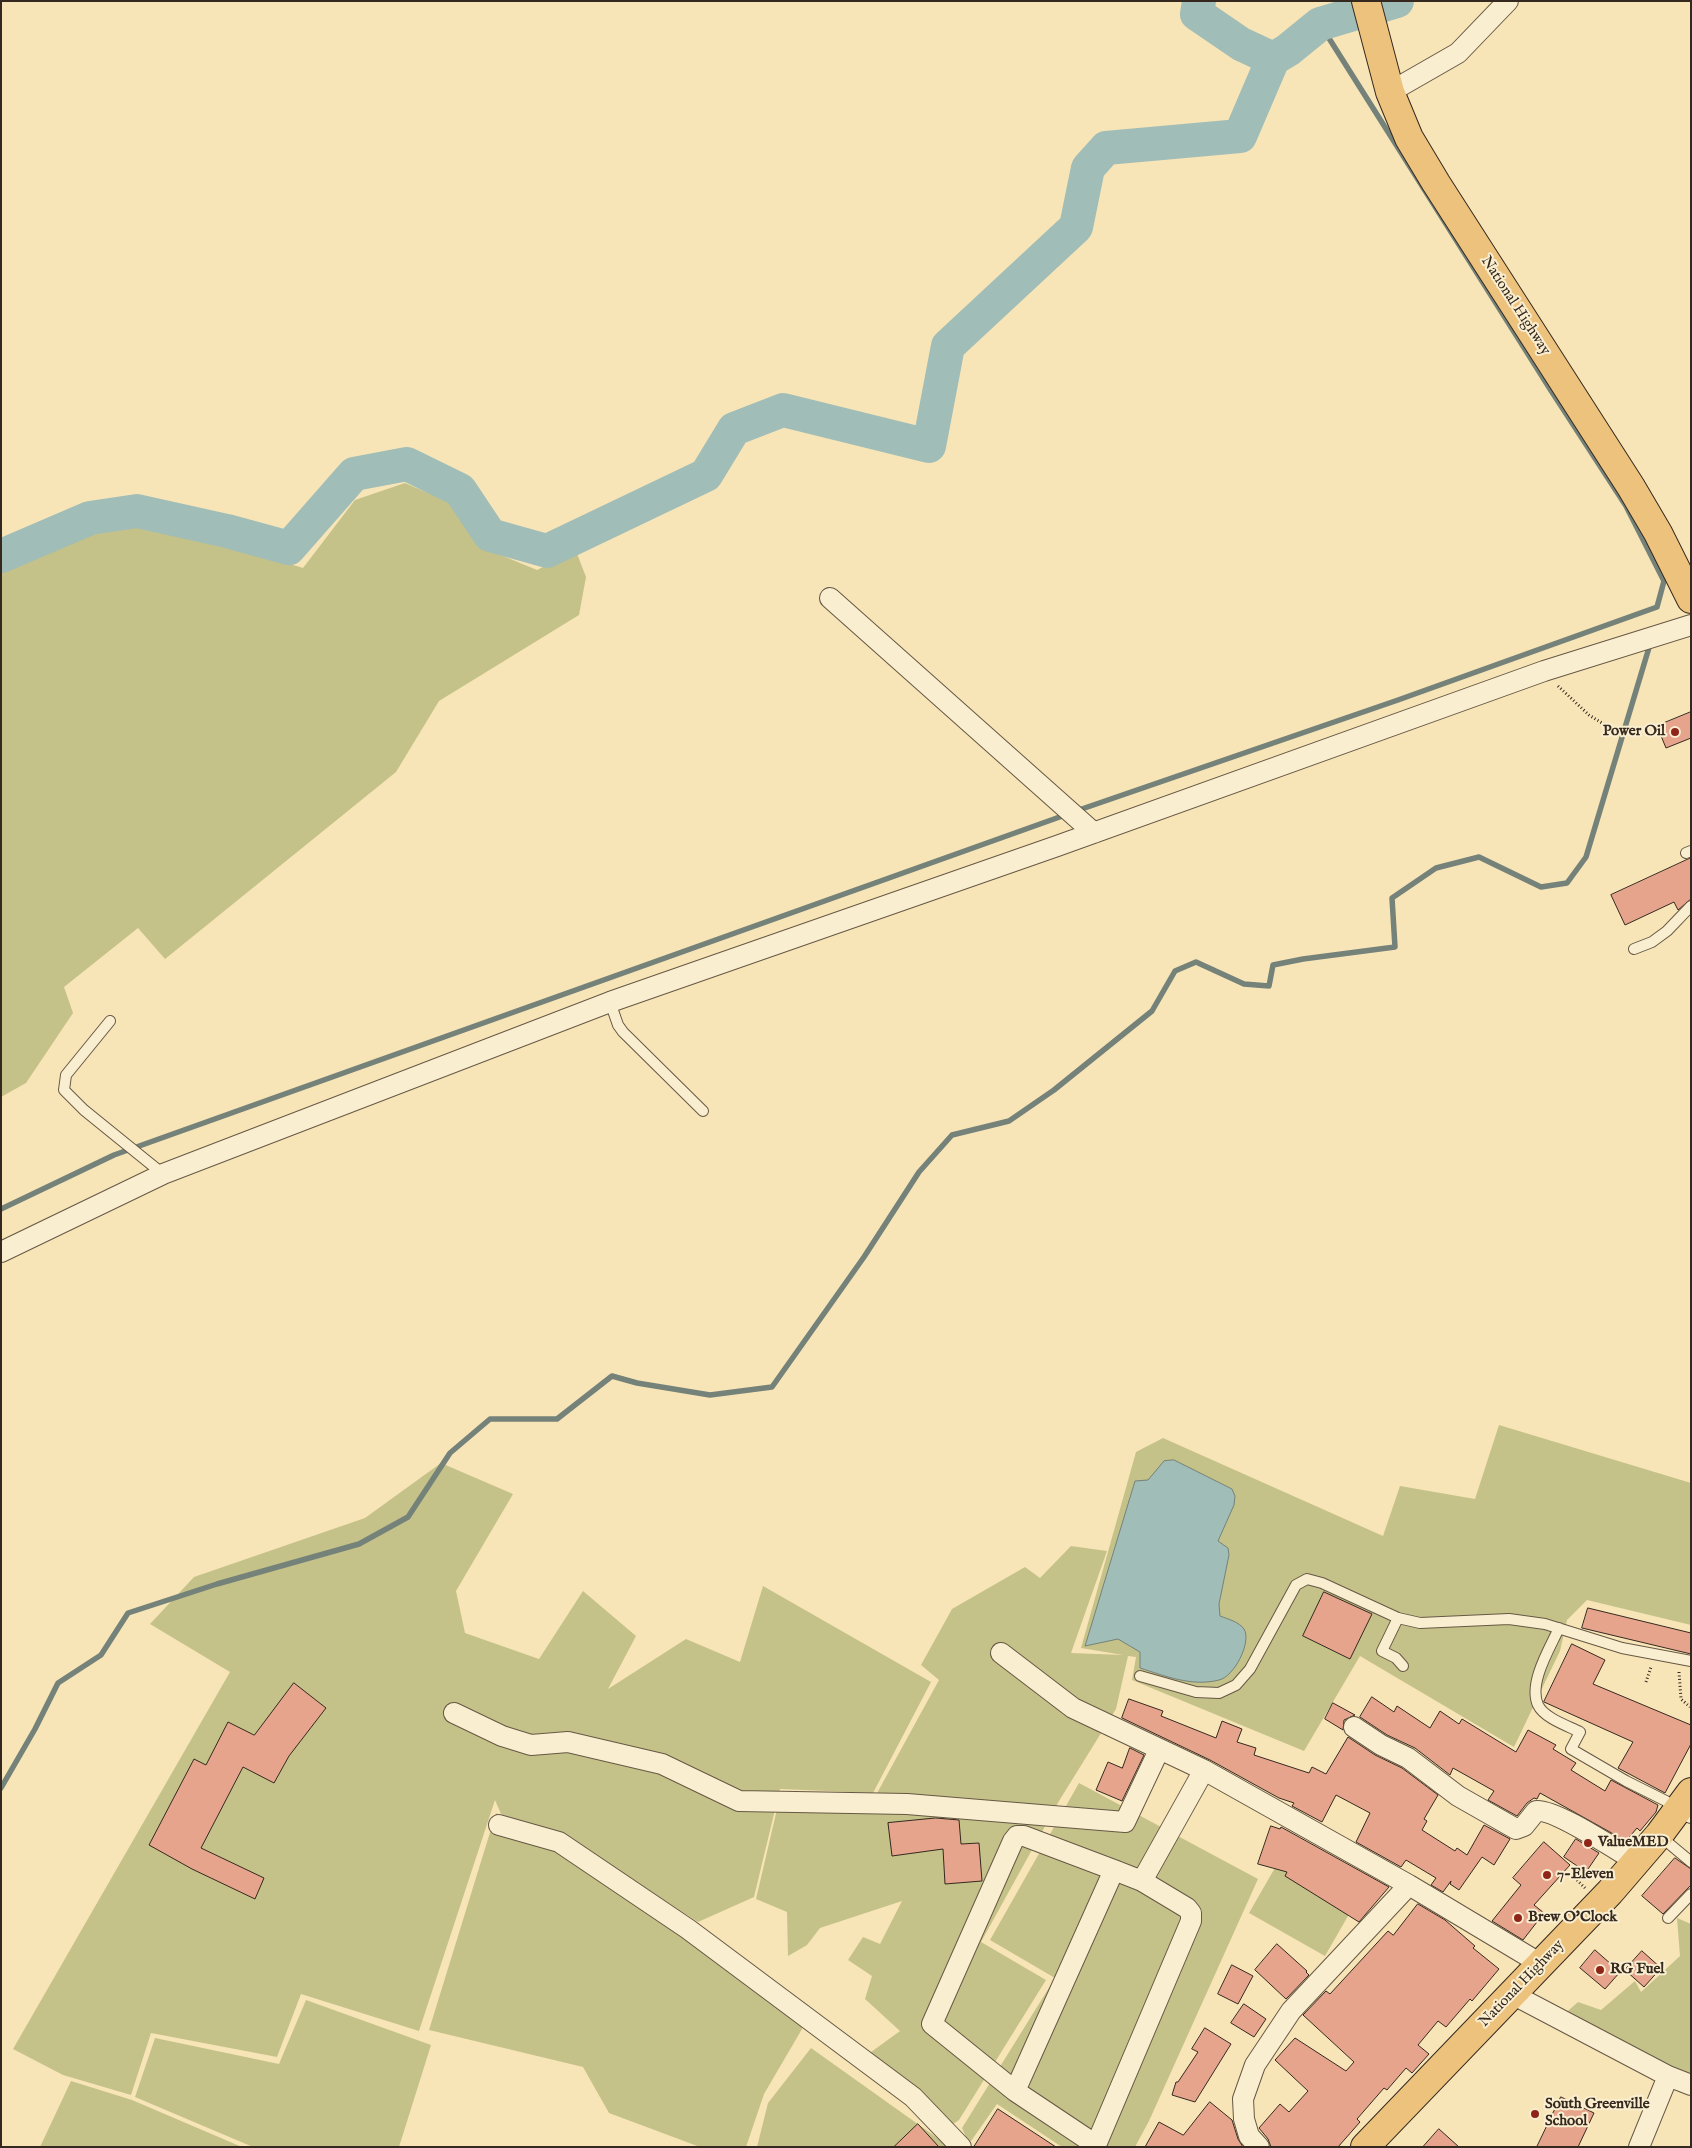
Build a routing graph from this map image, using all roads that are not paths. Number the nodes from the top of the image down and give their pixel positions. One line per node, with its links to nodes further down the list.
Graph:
1 (1366, 1): 3 (main road, National Highway)
2 (1508, 1): 3 (street)
3 (1390, 92): 5 (main road, National Highway)
4 (830, 598): 7 (street)
5 (1691, 599)
6 (1691, 624): 7 (street)
7 (1094, 833): 10 (street)
8 (1691, 906): 9 (lane)
9 (1634, 950)
10 (610, 1002): 12 (lane); 13 (street)
11 (110, 1021): 13 (lane)
12 (703, 1111)
13 (158, 1171): 14 (street)
14 (1, 1252)
15 (1398, 1618): 16 (lane); 19 (lane); 20 (lane)
16 (1559, 1628): 18 (lane); 25 (lane)
17 (1001, 1653): 23 (street)
18 (1691, 1662)
19 (1403, 1666)
20 (1140, 1676)
21 (454, 1713): 23 (street)
22 (1354, 1727): 28 (street)
23 (1159, 1750): 24 (street)
24 (1204, 1770): 31 (street); 32 (street)
25 (1686, 1808): 27 (main road, National Highway)
26 (499, 1825): 40 (street)
27 (1659, 1835): 28 (main road, National Highway); 29 (lane)
28 (1637, 1862): 35 (main road, National Highway)
29 (1691, 1862)
30 (1114, 1870): 31 (street); 39 (street); 39 (street)
31 (1142, 1881): 39 (street)
32 (1409, 1885): 35 (street); 41 (street)
33 (1691, 1894): 34 (lane)
34 (1668, 1918)
35 (1541, 1964): 36 (main road, National Highway)
36 (1512, 1994): 37 (street); 42 (main road, National Highway)
37 (1668, 2076): 38 (street); 43 (street)
38 (1691, 2085)
39 (1016, 2091)
40 (961, 2147)
41 (1259, 2147)
42 (1365, 2147)
43 (1638, 2147)

